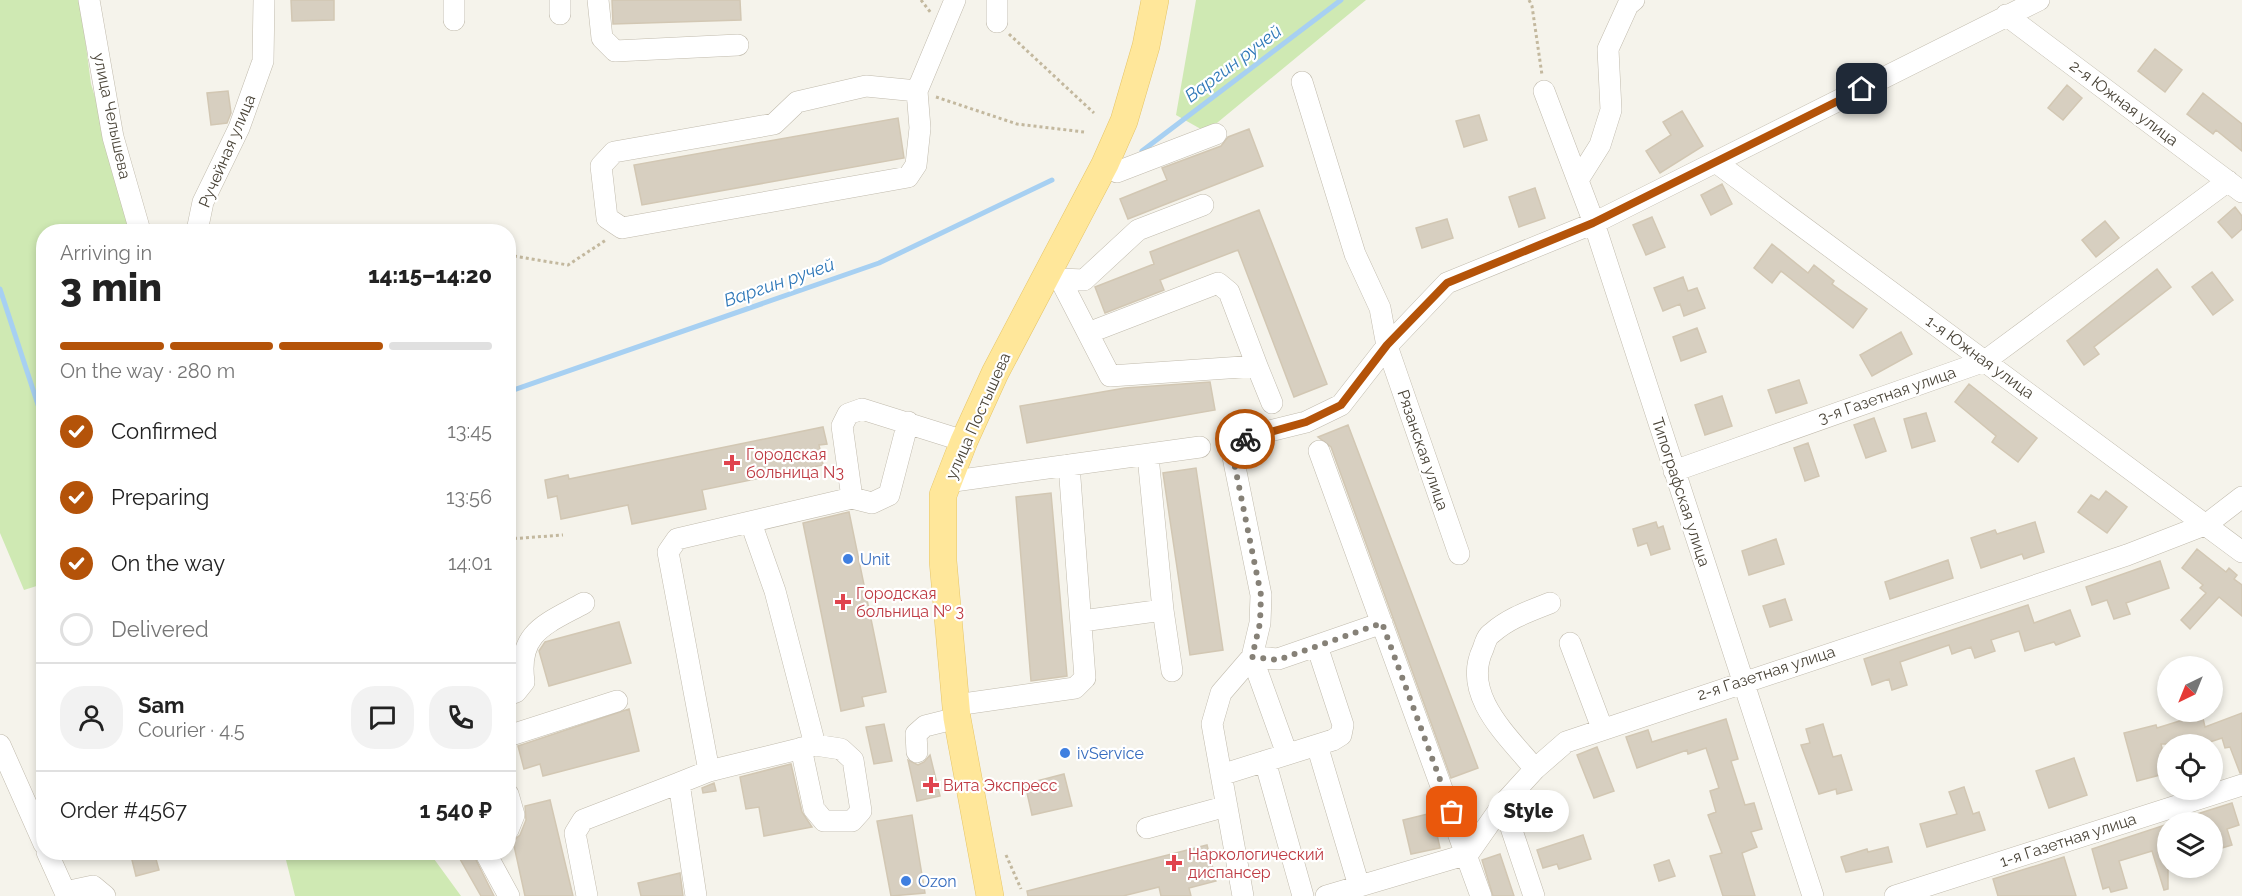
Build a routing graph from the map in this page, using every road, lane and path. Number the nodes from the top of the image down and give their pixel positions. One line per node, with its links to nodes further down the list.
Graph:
1 (89, 0): 25 (street, улица Челышева)
2 (264, 0): 26 (street, Ручейная улица)
3 (598, 0): 12 (street)
4 (955, 0): 14 (street)
5 (997, 0): 11 (street)
6 (1155, 0): 20 (main road, улица Постышева)
7 (1529, 0): 15 (path)
8 (1634, 0): 21 (street)
9 (2039, 0): 10 (street)
10 (2007, 15): 19 (street); 22 (street, 2-я Южная улица)
11 (997, 22): 16 (path)
12 (738, 45)
13 (1302, 81): 31 (street, Рязанская улица)
14 (917, 91): 17 (path); 27 (street); 27 (street)
15 (1544, 91): 21 (street, Типографская улица)
16 (1094, 112)
17 (1084, 132)
18 (1216, 134): 20 (street)
19 (1717, 163): 24 (street); 32 (street, 1-я Южная улица)
20 (1105, 164): 29 (main road, улица Постышева)
21 (1578, 180): 24 (street, Типографская улица)
22 (2235, 186): 32 (street, 3-я Газетная улица)
23 (1203, 205): 29 (street)
24 (1593, 223): 31 (street); 41 (street, Типографская улица)
25 (138, 224)
26 (198, 224)
27 (622, 228): 28 (path)
28 (516, 256)
29 (1054, 275): 30 (street); 36 (main road, улица Постышева)
30 (1088, 333): 33 (street); 33 (street)
31 (1387, 345): 50 (street, Рязанская улица); 58 (street)
32 (1984, 361): 41 (street, 3-я Газетная улица); 46 (street, 1-я Южная улица)
33 (1257, 366): 34 (street)
34 (1272, 403)
35 (908, 422): 36 (street); 44 (street); 44 (street)
36 (964, 441): 42 (main road, улица Постышева)
37 (1200, 447): 39 (street)
38 (1319, 452): 55 (street)
39 (1148, 456): 40 (street); 53 (street)
40 (1069, 465): 42 (street); 54 (street)
41 (1674, 471): 60 (street, Типографская улица)
42 (947, 482): 63 (main road, улица Постышева)
43 (2242, 497): 46 (street, 2-я Газетная улица)
44 (852, 498): 45 (street)
45 (752, 523): 72 (street); 72 (street)
46 (2207, 524): 49 (street, 1-я Южная улица); 60 (street, 2-я Газетная улица)
47 (563, 536): 48 (path)
48 (516, 539)
49 (2242, 552)
50 (1459, 554)
51 (584, 603): 61 (street)
52 (1550, 603): 71 (street)
53 (1163, 610): 54 (street); 59 (street)
54 (1082, 621): 63 (street)
55 (1382, 623): 57 (street); 80 (street)
56 (1570, 642): 64 (street)
57 (1317, 646): 58 (street); 67 (street)
58 (1252, 657): 69 (street); 73 (street)
59 (1172, 671)
60 (1743, 681): 64 (street, 2-я Газетная улица); 95 (street, Типографская улица)
61 (516, 692)
62 (617, 700): 65 (street)
63 (957, 711): 68 (street); 89 (main road, улица Постышева)
64 (1602, 728): 71 (street, 2-я Газетная улица)
65 (516, 733)
66 (0, 745): 78 (street)
67 (1317, 745): 69 (street); 83 (street)
68 (917, 752)
69 (1287, 754): 70 (street)
70 (1265, 761): 73 (street); 91 (street)
71 (1534, 769): 76 (street, 2-я Газетная улица)
72 (709, 771): 74 (street)
73 (1221, 775): 77 (street)
74 (679, 783): 87 (street); 88 (street)
75 (2242, 785): 96 (street, 1-я Газетная улица)
76 (1503, 804): 80 (street, 2-я Газетная улица); 94 (street)
77 (1227, 806): 79 (street); 90 (street)
78 (36, 826)
79 (1147, 828)
80 (1468, 854): 83 (street); 93 (street)
81 (49, 860): 84 (street)
82 (494, 860): 86 (street)
83 (1359, 886): 92 (street)
84 (58, 894): 85 (street)
85 (105, 896)
86 (509, 896)
87 (587, 896)
88 (696, 896)
89 (990, 896)
90 (1243, 896)
91 (1303, 896)
92 (1326, 896)
93 (1481, 896)
94 (1534, 896)
95 (1813, 896)
96 (1895, 896)

